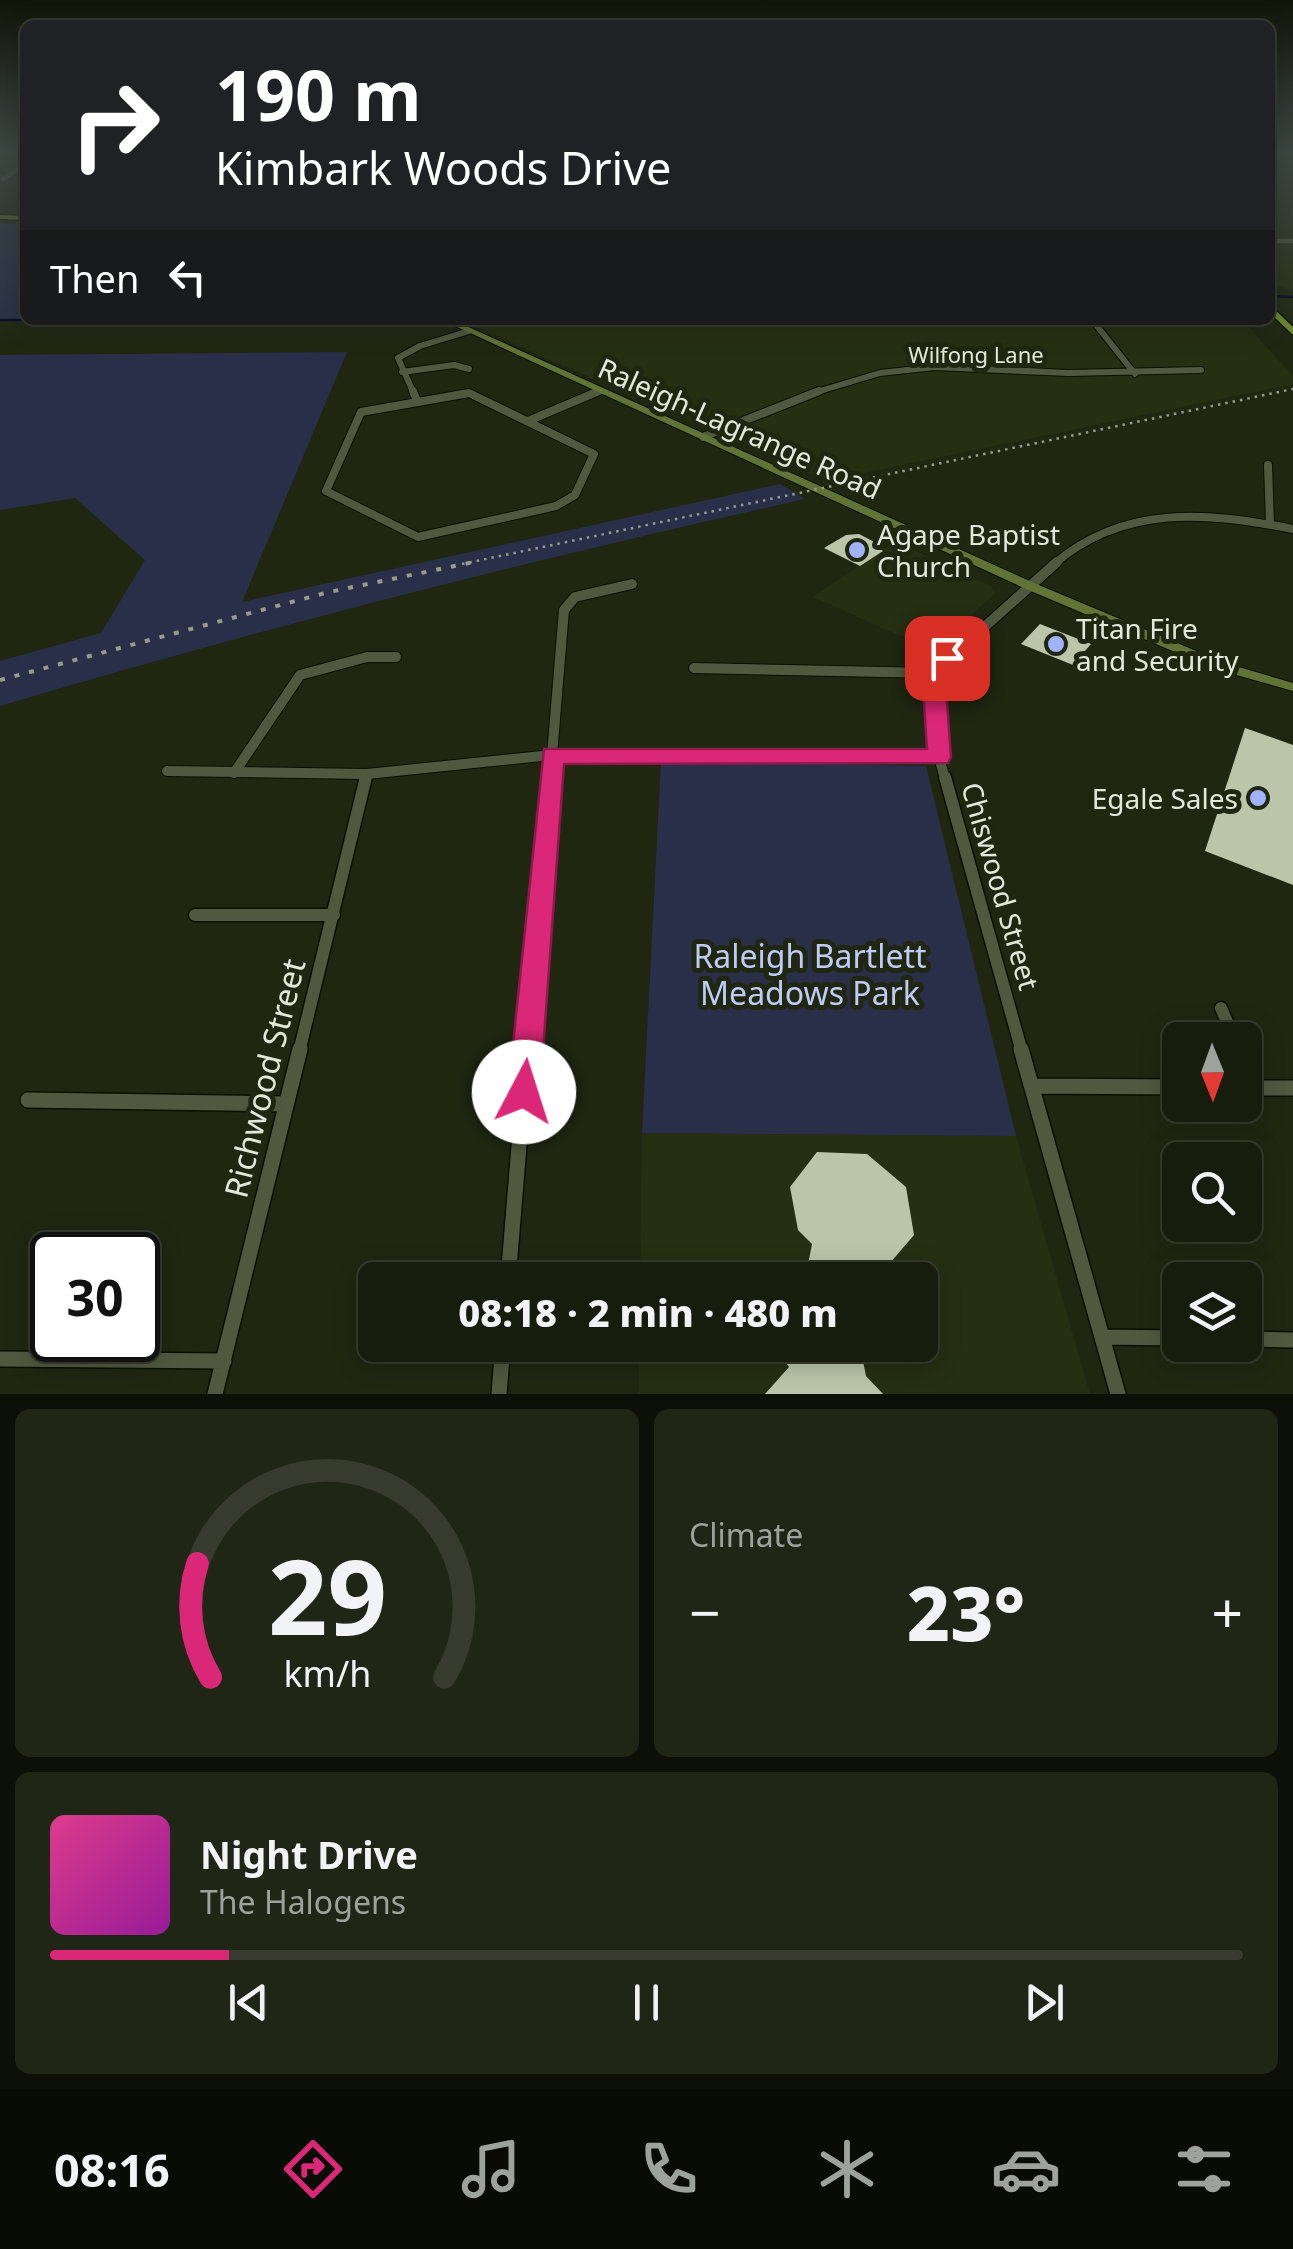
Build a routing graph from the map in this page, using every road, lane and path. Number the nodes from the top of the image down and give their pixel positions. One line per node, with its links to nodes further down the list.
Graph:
1 (1275, 314): 5 (main road)
2 (456, 325): 4 (main road, Raleigh-Lagrange Road)
3 (1096, 325): 9 (street)
4 (469, 331): 8 (street); 10 (main road, Raleigh-Lagrange Road)
5 (1293, 332)
6 (470, 369): 8 (street)
7 (1201, 370): 9 (street, Wilfong Lane)
8 (402, 372): 11 (street)
9 (1135, 374): 13 (street, Wilfong Lane)
10 (599, 391): 12 (street); 13 (main road, Raleigh-Lagrange Road)
11 (417, 401): 12 (street); 12 (street)
12 (528, 421)
13 (702, 437): 18 (main road, Raleigh-Lagrange Road)
14 (1268, 465): 15 (street)
15 (1270, 524): 16 (street); 18 (street)
16 (1293, 528)
17 (632, 584): 23 (street)
18 (1030, 586): 21 (street); 22 (main road, Raleigh-Lagrange Road)
19 (396, 657): 26 (street)
20 (694, 668): 21 (street)
21 (934, 673): 24 (street, Chiswood Street)
22 (1293, 688)
23 (552, 755): 24 (street); 27 (street); 38 (street)
24 (939, 757): 32 (street, Chiswood Street)
25 (167, 771): 26 (street)
26 (234, 772): 27 (street)
27 (366, 774): 29 (street, Richwood Street)
28 (194, 915): 29 (street)
29 (334, 915): 37 (street, Richwood Street)
30 (1221, 1008): 31 (street)
31 (1227, 1022)
32 (1032, 1086): 33 (street); 39 (street, Chiswood Street)
33 (1162, 1087)
34 (1262, 1088): 35 (street)
35 (1293, 1088)
36 (28, 1100): 37 (street)
37 (285, 1104): 44 (street, Richwood Street)
38 (510, 1262)
39 (1102, 1337): 40 (street); 48 (street, Chiswood Street)
40 (1162, 1338)
41 (1262, 1339): 42 (street)
42 (1293, 1340)
43 (0, 1359): 44 (street)
44 (224, 1361): 46 (street, Richwood Street)
45 (502, 1362): 47 (street)
46 (215, 1394)
47 (499, 1394)
48 (1118, 1394)

